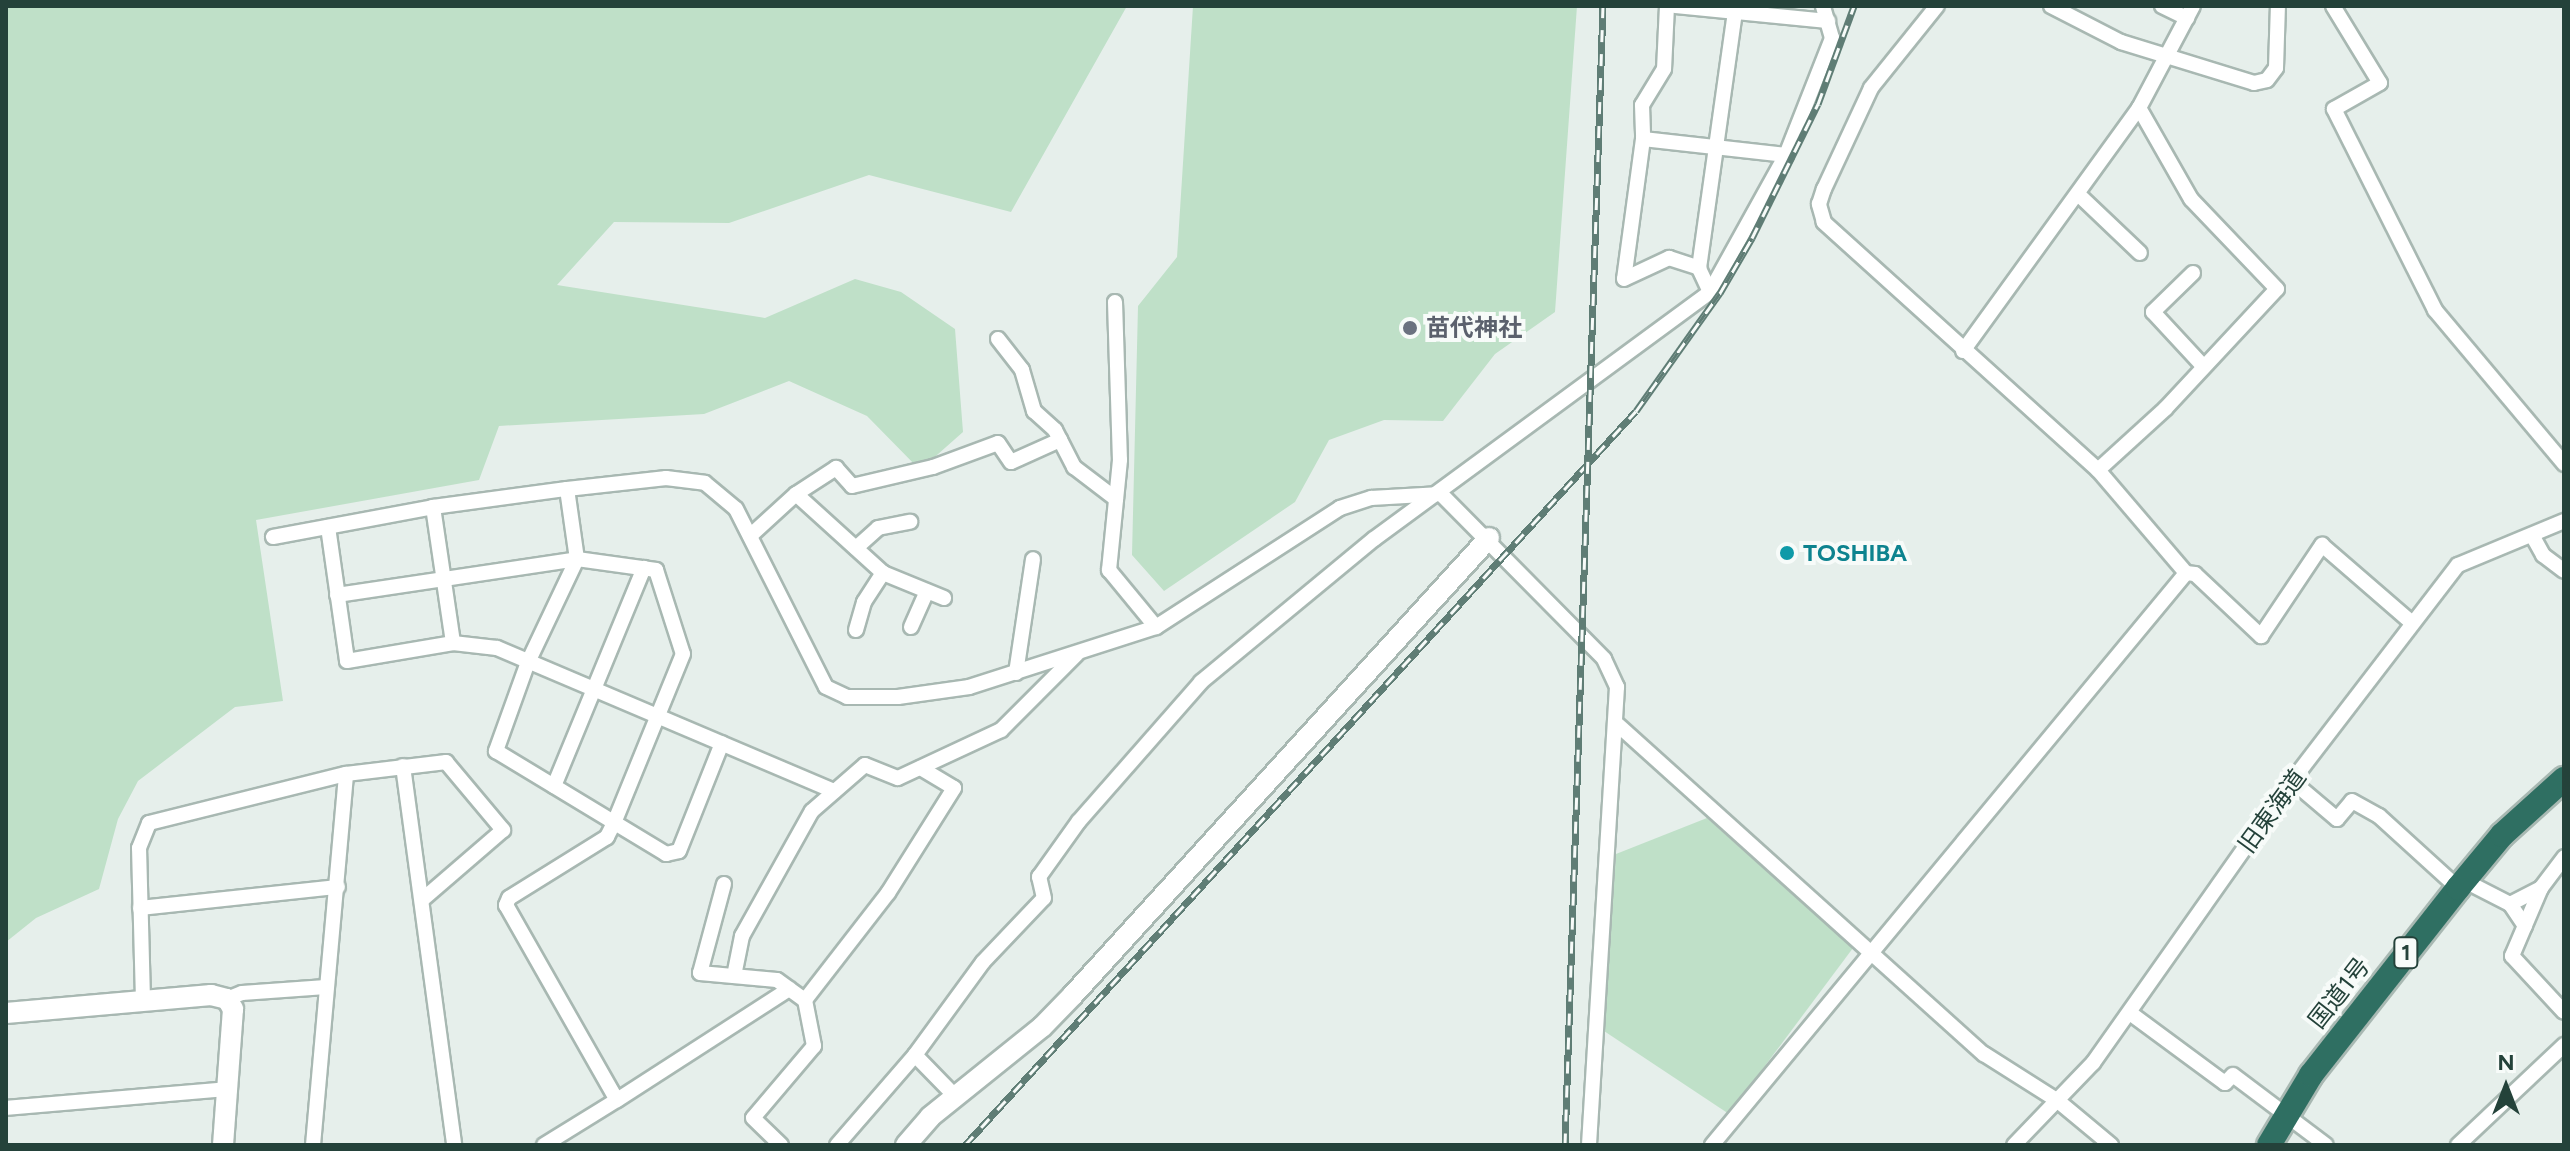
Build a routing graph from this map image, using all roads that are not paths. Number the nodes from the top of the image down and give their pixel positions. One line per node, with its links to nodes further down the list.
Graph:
1 (1667, 6): 13 (street)
2 (1675, 6): 8 (street)
3 (1937, 6): 23 (street)
4 (2051, 6): 11 (street)
5 (2162, 6): 9 (street)
6 (2278, 6): 11 (street)
7 (2333, 6): 26 (street)
8 (1736, 8): 10 (street); 14 (street)
9 (2190, 12): 11 (street)
10 (1826, 13): 15 (street)
11 (2167, 59): 12 (street)
12 (2139, 108): 16 (street); 24 (street)
13 (1643, 139): 14 (street); 18 (street)
14 (1717, 149): 15 (street); 18 (street)
15 (1786, 155): 20 (street)
16 (2079, 195): 17 (street); 23 (street)
17 (2140, 253)
18 (1699, 268): 20 (street)
19 (2193, 273): 24 (street)
20 (1710, 292): 30 (street)
21 (1115, 302): 31 (street)
22 (998, 339): 25 (street)
23 (1963, 351): 27 (street)
24 (2203, 366): 27 (street)
25 (1060, 440): 29 (street); 31 (street)
26 (2564, 464)
27 (2098, 470): 47 (street)
28 (567, 489): 32 (street); 37 (street); 42 (street)
29 (796, 494): 37 (street); 40 (street)
30 (1441, 494): 39 (street); 55 (street); 95 (street)
31 (1116, 499): 55 (street)
32 (433, 507): 35 (street); 48 (street)
33 (2564, 521): 36 (street, 旧東海道)
34 (910, 522): 40 (street)
35 (328, 527): 38 (street); 51 (street)
36 (2532, 535): 41 (street); 53 (street, 旧東海道)
37 (750, 536): 62 (street)
38 (273, 537)
39 (1489, 538): 65 (street); 97 (street)
40 (856, 548): 46 (street)
41 (2543, 555): 45 (street); 49 (street)
42 (577, 559): 44 (street); 48 (street); 60 (street)
43 (1033, 559): 62 (street)
44 (644, 568): 63 (street); 64 (street)
45 (2564, 571)
46 (883, 573): 50 (street); 56 (street)
47 (2186, 573): 53 (street); 84 (street)
48 (443, 577): 51 (street); 57 (street)
49 (2564, 579)
50 (927, 591): 52 (street); 54 (street)
51 (337, 595): 59 (street)
52 (944, 598)
53 (2412, 623): 71 (street, 旧東海道)
54 (911, 627)
55 (1156, 627): 58 (street)
56 (856, 630)
57 (453, 643): 59 (street); 60 (street)
58 (1077, 654): 62 (street); 68 (street)
59 (363, 658): 61 (street)
60 (528, 662): 63 (street); 72 (street)
61 (340, 671)
62 (1016, 673)
63 (591, 689): 64 (street); 72 (street)
64 (657, 717): 66 (street); 74 (street)
65 (1618, 725): 84 (street); 109 (street)
66 (722, 743): 73 (street); 74 (street)
67 (403, 766): 69 (street); 80 (street); 80 (street)
68 (921, 768): 73 (street); 90 (street)
69 (346, 774): 78 (street); 82 (street)
70 (2564, 779): 77 (highway, 国道1号 / 1)
71 (2292, 781): 77 (street); 93 (street, 旧東海道)
72 (554, 786): 74 (street)
73 (834, 791): 85 (street)
74 (614, 823): 98 (street)
75 (2564, 857): 79 (street)
76 (724, 884): 85 (street)
77 (2462, 884): 81 (street); 101 (highway, 国道1号 / 1)
78 (338, 887): 82 (street); 86 (street)
79 (2541, 888): 81 (street); 83 (street)
80 (422, 900): 104 (street)
81 (2510, 904): 83 (street)
82 (140, 908): 89 (street)
83 (2525, 926): 91 (street)
84 (1867, 952): 99 (street); 110 (street)
85 (734, 976): 87 (street)
86 (326, 987): 88 (street); 103 (street)
87 (789, 989): 90 (street); 98 (street)
88 (227, 999): 89 (street); 96 (street)
89 (143, 1000): 92 (street)
90 (805, 1000): 106 (street)
91 (2564, 1012)
92 (6, 1013)
93 (2130, 1013): 99 (street, 旧東海道); 101 (street)
94 (2564, 1045): 115 (street)
95 (915, 1055): 97 (street); 107 (street)
96 (228, 1089): 100 (street); 102 (street)
97 (955, 1096): 108 (street)
98 (617, 1100): 105 (street)
99 (2058, 1101): 111 (street, 旧東海道); 112 (street)
100 (6, 1108)
101 (2284, 1117): 113 (highway, 国道1号 / 1); 114 (street)
102 (223, 1145)
103 (313, 1145)
104 (454, 1145)
105 (544, 1145)
106 (781, 1145)
107 (837, 1145)
108 (906, 1145)
109 (1589, 1145)
110 (1712, 1145)
111 (2014, 1145)
112 (2111, 1145)
113 (2269, 1145)
114 (2326, 1145)
115 (2458, 1145)

